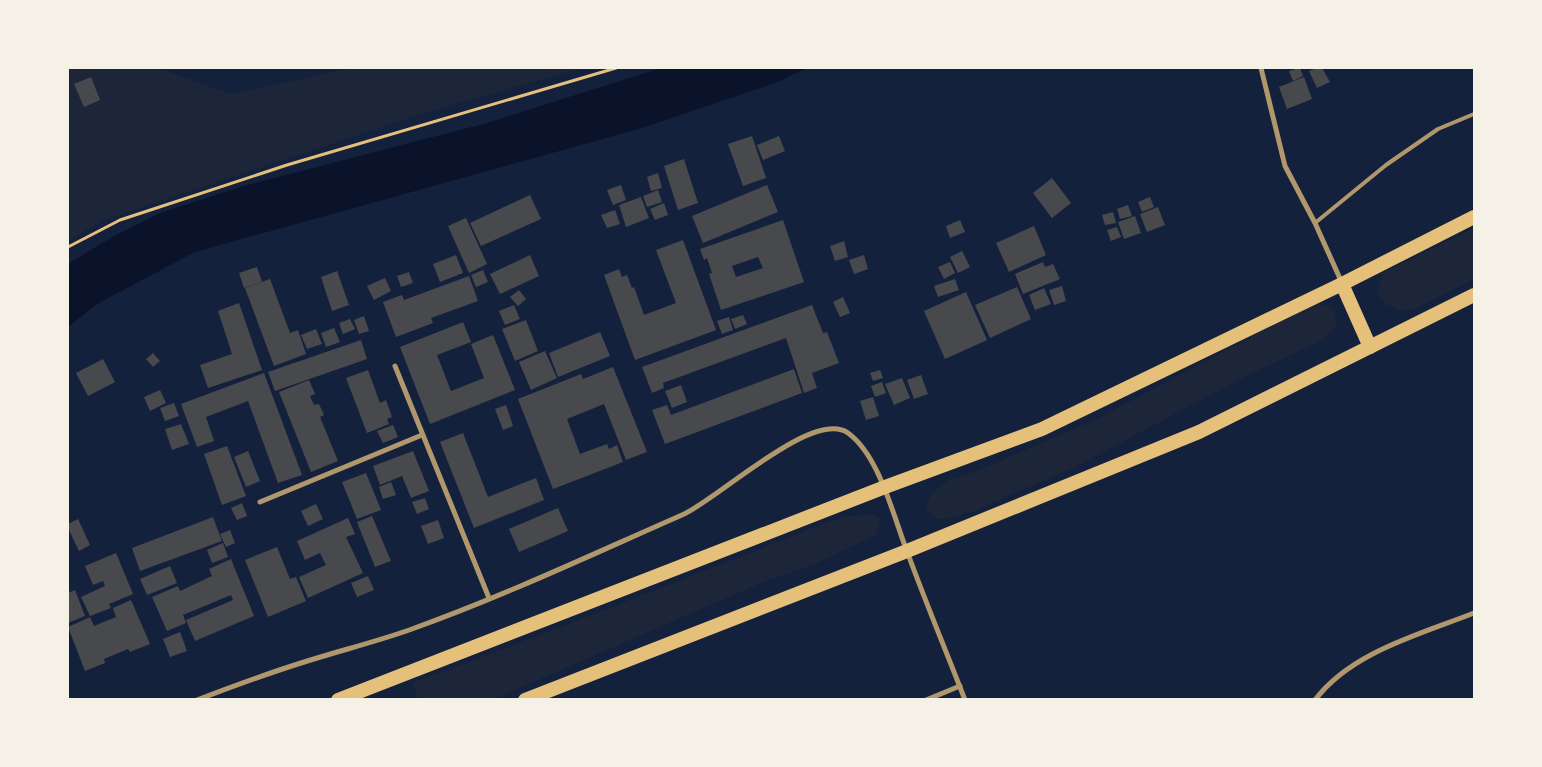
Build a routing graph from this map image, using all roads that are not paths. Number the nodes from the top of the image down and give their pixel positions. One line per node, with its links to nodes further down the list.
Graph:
1 (1261, 68): 4 (street)
2 (1474, 114): 4 (lane)
3 (1474, 217): 5 (highway)
4 (1315, 224): 5 (street)
5 (1342, 284): 7 (highway); 10 (highway)
6 (1474, 295): 7 (highway)
7 (1370, 347): 12 (highway)
8 (395, 366): 9 (street)
9 (422, 435): 11 (street); 13 (street)
10 (885, 487): 12 (street); 13 (street); 17 (highway)
11 (260, 502)
12 (906, 551): 15 (street); 18 (highway)
13 (489, 598): 16 (street)
14 (1474, 613): 21 (street)
15 (960, 686): 19 (street); 20 (street)
16 (196, 700)
17 (338, 700)
18 (525, 700)
19 (926, 700)
20 (965, 700)
21 (1314, 700)

